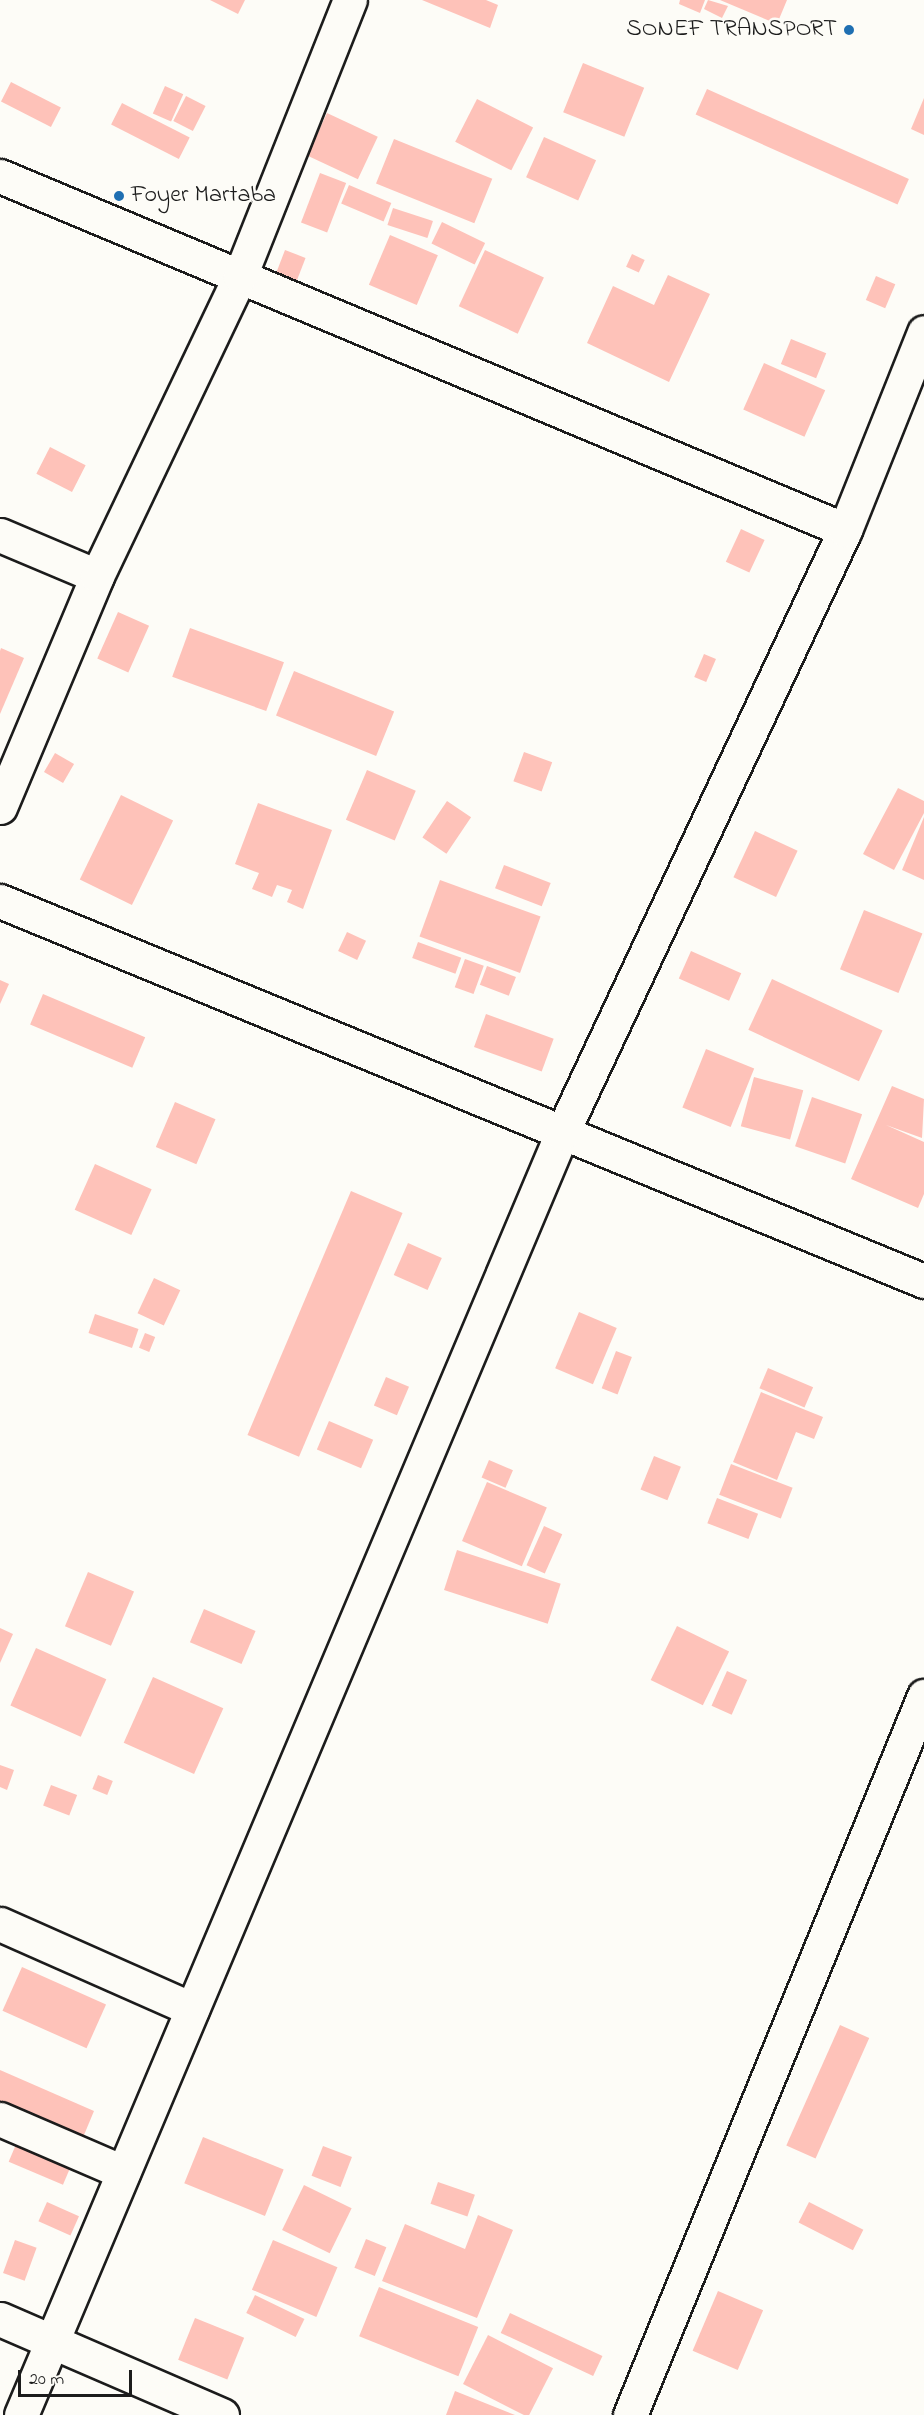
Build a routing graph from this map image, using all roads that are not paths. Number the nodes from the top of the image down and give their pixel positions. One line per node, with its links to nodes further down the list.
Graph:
1 (350, 0): 3 (street)
2 (0, 176): 3 (street)
3 (240, 276): 5 (street); 7 (street)
4 (924, 332): 5 (street)
5 (845, 530): 10 (street)
6 (0, 535): 7 (street)
7 (98, 576): 8 (street)
8 (0, 807)
9 (0, 901): 10 (street)
10 (562, 1133): 11 (street); 14 (street)
11 (924, 1281)
12 (924, 1696): 21 (street)
13 (0, 1924): 14 (street)
14 (192, 2009): 16 (street)
15 (2, 2124): 16 (street)
16 (123, 2172): 18 (street)
17 (0, 2319): 18 (street)
18 (52, 2343): 19 (street); 20 (street)
19 (21, 2415)
20 (222, 2415)
21 (630, 2415)

